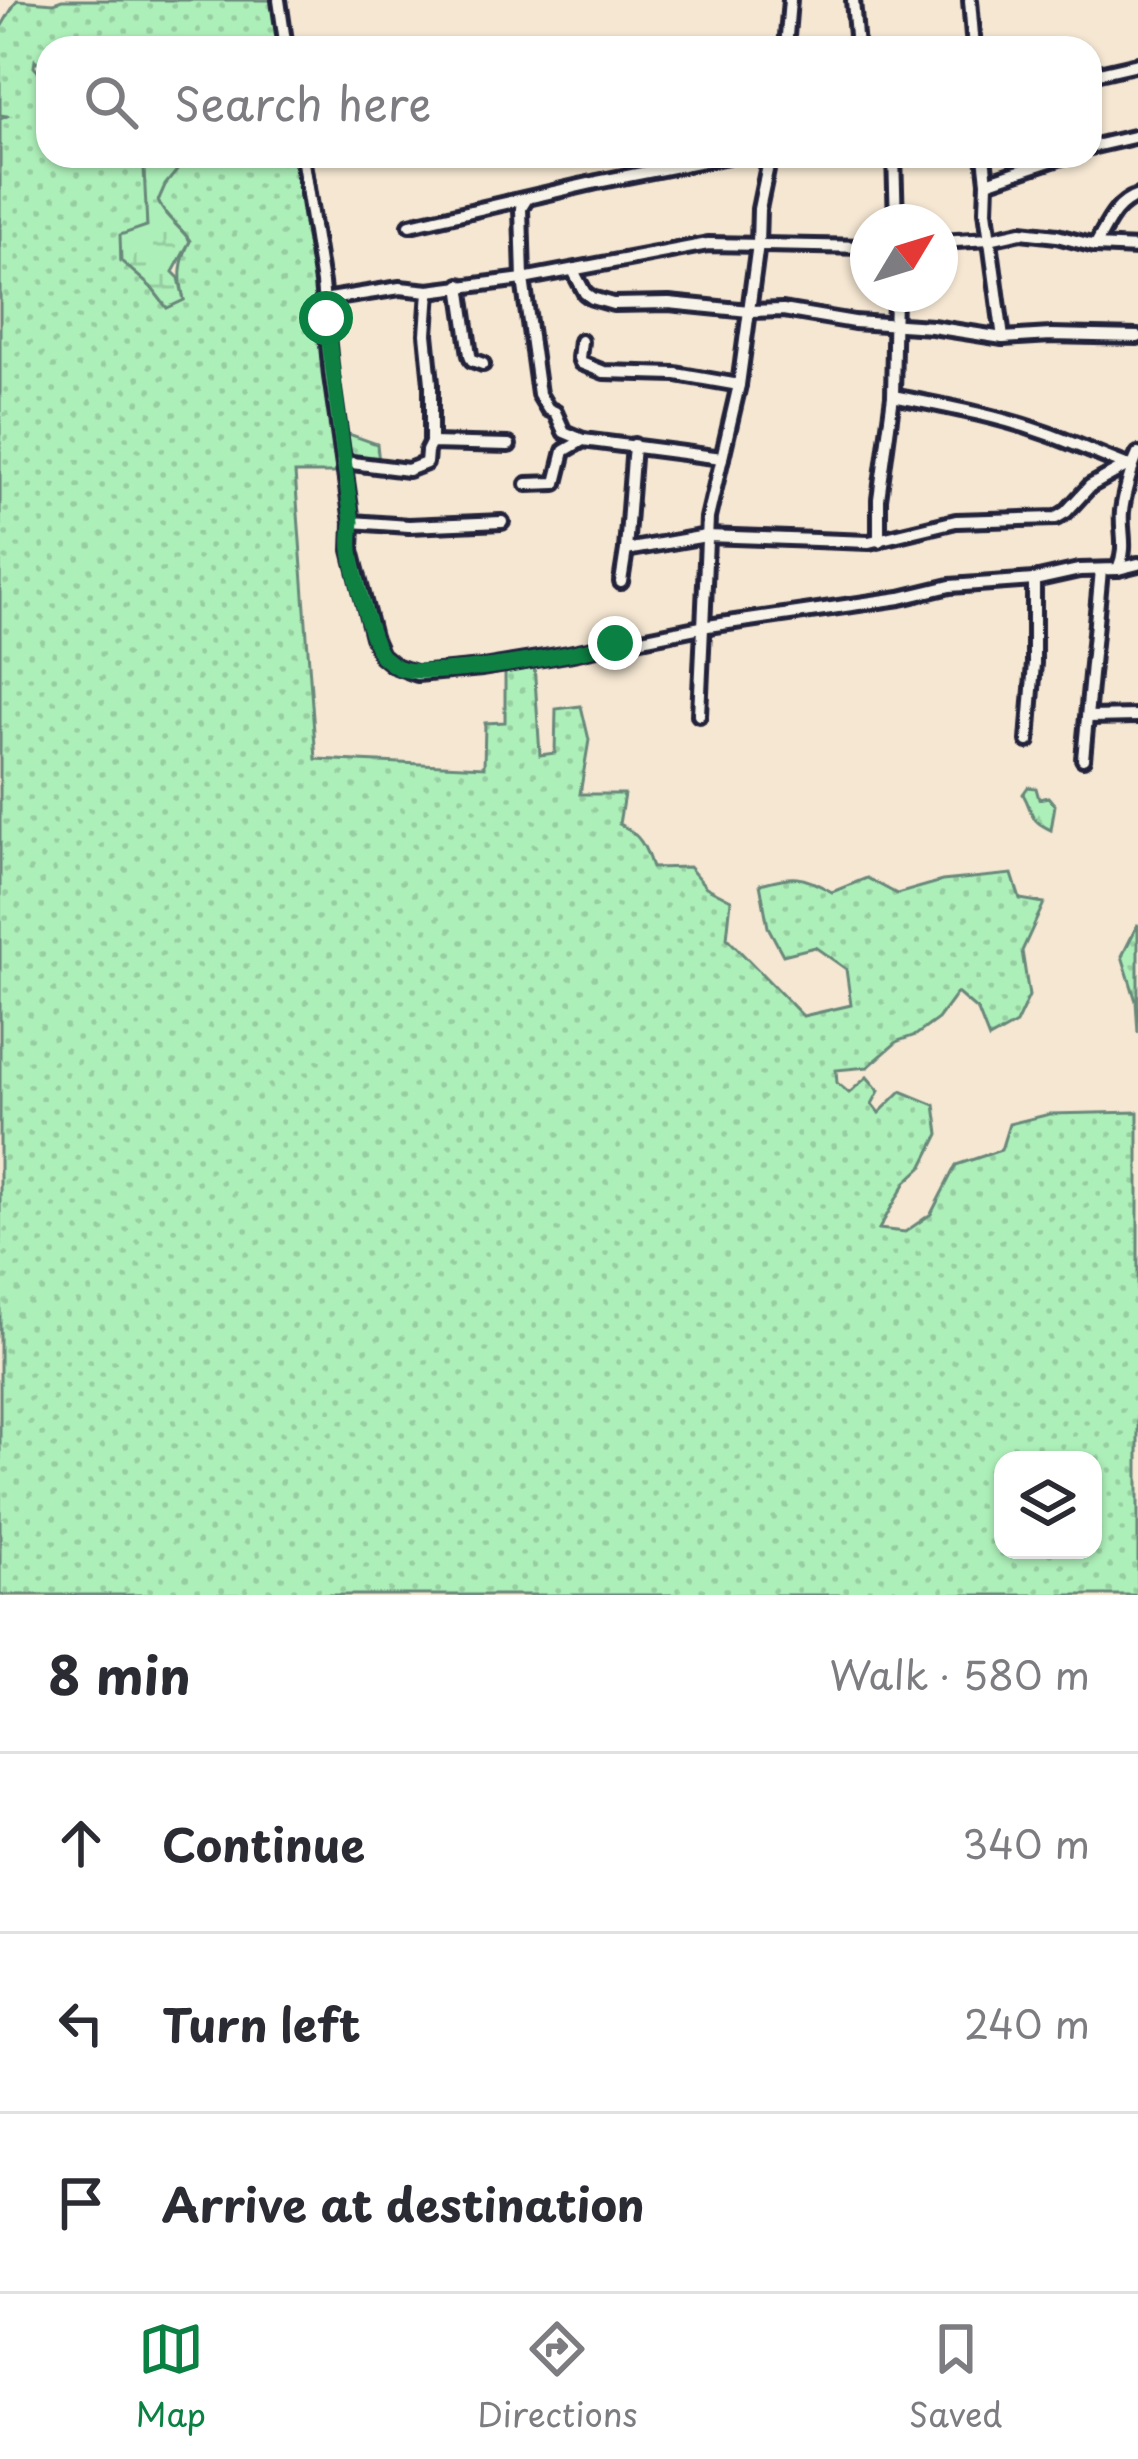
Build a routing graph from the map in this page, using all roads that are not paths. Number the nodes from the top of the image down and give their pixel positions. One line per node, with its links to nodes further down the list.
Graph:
1 (279, 0): 5 (street)
2 (790, 0): 6 (street)
3 (853, 0): 7 (street)
4 (970, 0): 8 (street)
5 (284, 36)
6 (787, 36)
7 (856, 36)
8 (973, 36)
9 (1138, 64): 10 (street)
10 (1102, 72)
11 (1138, 136): 12 (street)
12 (1102, 144)
13 (304, 168): 34 (street)
14 (668, 168): 21 (street)
15 (768, 168): 26 (street)
16 (894, 168): 22 (street)
17 (985, 168): 19 (street)
18 (1029, 168): 19 (street)
19 (987, 182): 24 (street)
20 (1138, 196): 27 (street)
21 (526, 200): 23 (street); 31 (street)
22 (895, 204)
23 (410, 225)
24 (989, 239): 25 (street); 27 (street); 39 (street)
25 (958, 241)
26 (758, 244): 28 (street); 30 (street); 35 (street)
27 (1095, 246): 29 (street)
28 (850, 247)
29 (1138, 248)
30 (576, 269): 31 (street); 35 (street)
31 (523, 279): 32 (street); 44 (street)
32 (460, 285): 33 (street); 41 (street)
33 (429, 292): 34 (street); 45 (street)
34 (323, 300): 49 (street)
35 (748, 311): 37 (street); 42 (street)
36 (894, 312): 37 (street)
37 (894, 325): 39 (street); 43 (street)
38 (1138, 337): 39 (street)
39 (1003, 338)
40 (581, 341): 42 (street)
41 (483, 364)
42 (740, 385): 48 (street)
43 (893, 396): 50 (street); 56 (street)
44 (583, 440): 47 (street); 51 (street)
45 (431, 443): 46 (street); 49 (street)
46 (509, 445)
47 (634, 445): 48 (street); 57 (street)
48 (722, 458): 55 (street)
49 (344, 462): 53 (street)
50 (1133, 462): 52 (street); 56 (street)
51 (527, 484)
52 (1133, 495): 59 (street)
53 (352, 522): 54 (street); 63 (street)
54 (502, 522)
55 (706, 536): 56 (street); 57 (street); 63 (street)
56 (879, 541)
57 (626, 550): 62 (street)
58 (1138, 564): 59 (street)
59 (1118, 568): 60 (street)
60 (1101, 570): 61 (street); 66 (street)
61 (1034, 580): 63 (street); 67 (street)
62 (621, 582)
63 (700, 627): 64 (street)
64 (699, 715)
65 (1138, 716): 66 (street)
66 (1088, 717): 68 (street)
67 (1028, 741)
68 (1083, 759)

